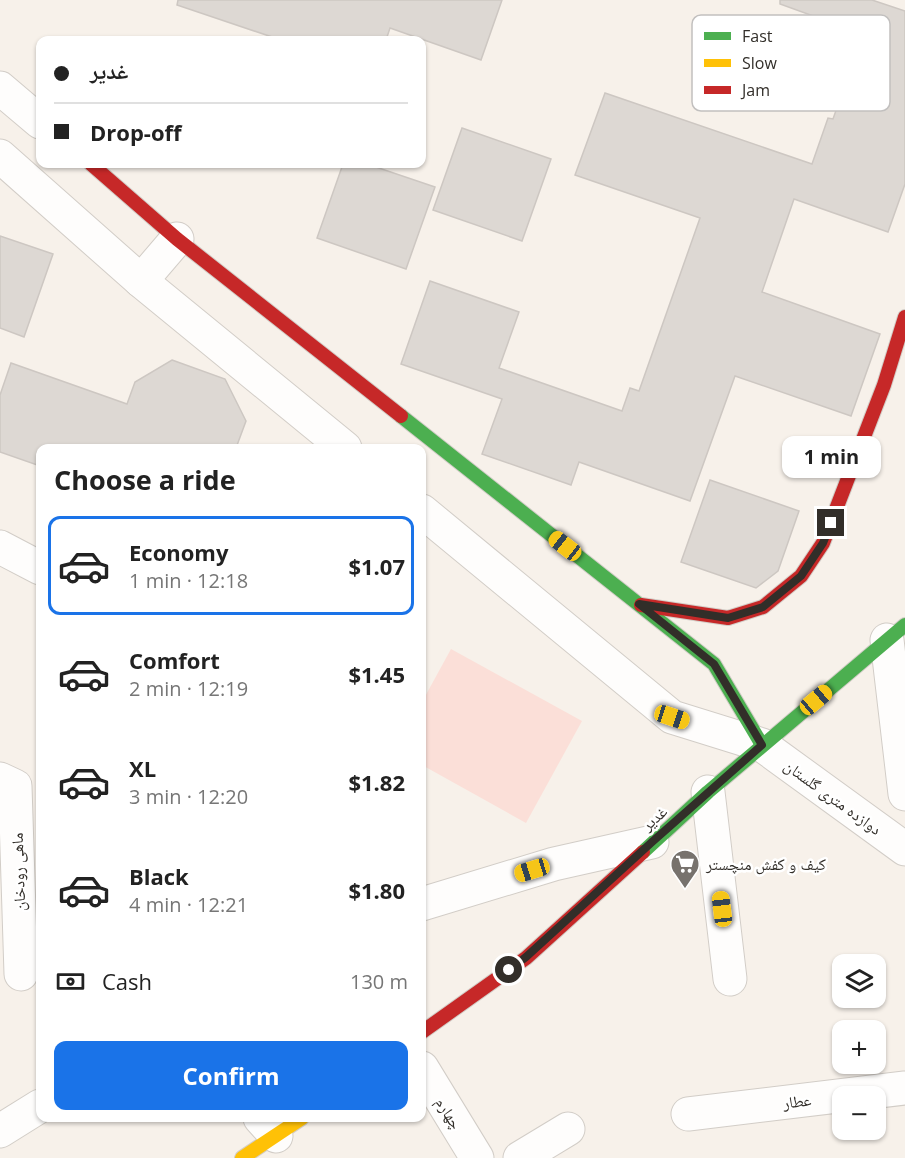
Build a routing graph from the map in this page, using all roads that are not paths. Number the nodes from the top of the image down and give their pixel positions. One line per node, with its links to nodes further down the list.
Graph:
1 (0, 88): 2 (street)
2 (36, 119)
3 (0, 156): 6 (street)
4 (95, 168): 5 (street)
5 (177, 239): 6 (street); 12 (street)
6 (141, 281): 8 (street)
7 (905, 317): 12 (street)
8 (340, 444)
9 (426, 515): 14 (street, دوازده متری گلستان)
10 (0, 547): 11 (street)
11 (36, 566)
12 (639, 604): 14 (street)
13 (896, 633): 14 (street, غدیر); 17 (street)
14 (762, 745): 16 (street, غدیر); 19 (street, دوازده متری گلستان)
15 (0, 779): 21 (street, ماهی رودخان)
16 (708, 792): 18 (street, غدیر); 22 (street)
17 (905, 794)
18 (652, 842): 20 (street); 23 (street, غدیر)
19 (905, 849)
20 (426, 903)
21 (20, 974)
22 (730, 979)
23 (426, 1029)
24 (426, 1075): 33 (street, چهارم)
25 (905, 1088): 27 (street, عطار)
26 (36, 1108): 31 (street)
27 (688, 1114)
28 (287, 1122): 29 (street)
29 (268, 1127): 32 (street)
30 (568, 1129): 34 (street)
31 (0, 1131)
32 (242, 1158)
33 (477, 1158)
34 (520, 1158)

